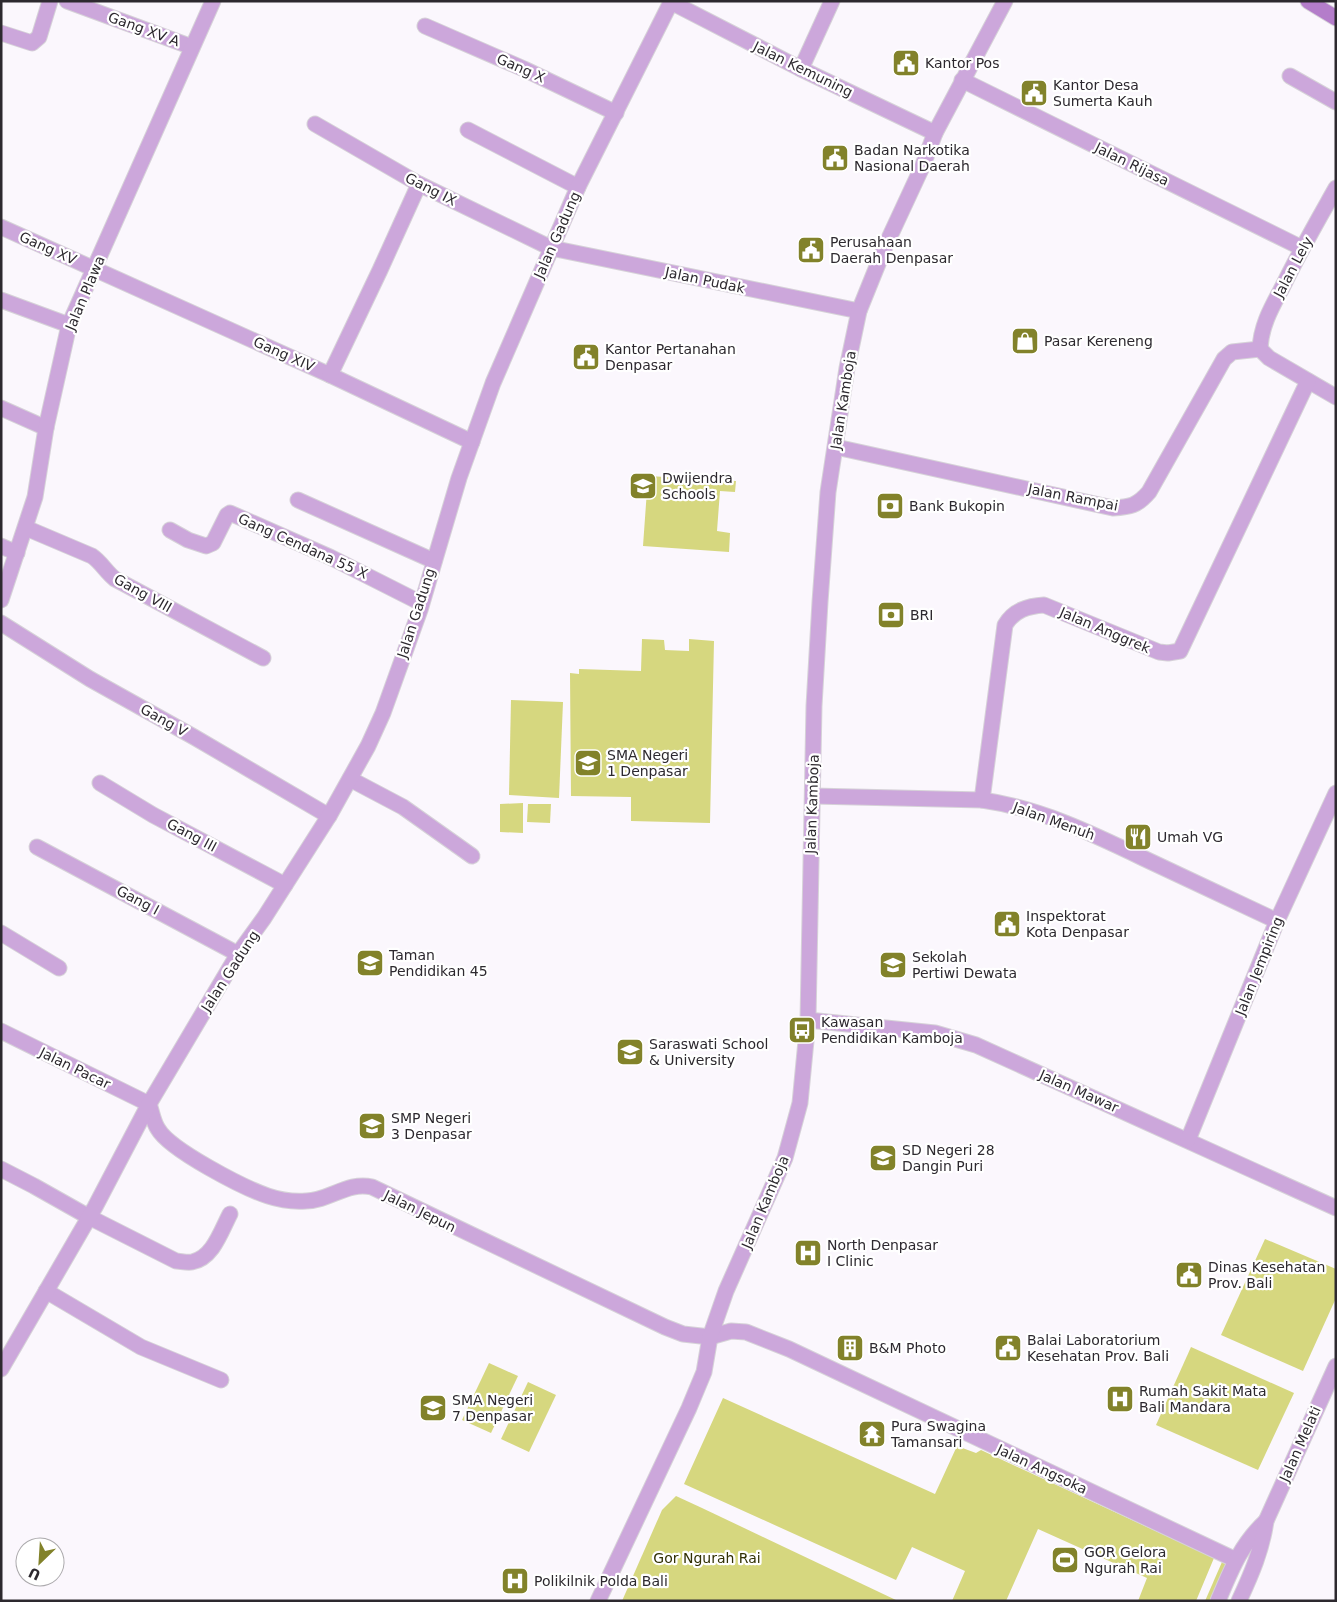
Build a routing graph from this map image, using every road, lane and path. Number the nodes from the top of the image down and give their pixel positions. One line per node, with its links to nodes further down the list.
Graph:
1 (50, 1): 10 (street)
2 (67, 1): 11 (street, Gang XV A)
3 (213, 1): 11 (street, Jalan Plawa)
4 (832, 1): 12 (street)
5 (1005, 1): 14 (street, Jalan Kamboja)
6 (1308, 1): 8 (main road)
7 (671, 2): 12 (street, Jalan Kemuning); 16 (street, Jalan Gadung)
8 (1336, 18)
9 (425, 26): 16 (street, Gang X)
10 (1, 33)
11 (192, 47): 26 (street, Jalan Plawa)
12 (801, 68): 19 (street, Jalan Kemuning)
13 (1290, 76): 15 (street)
14 (962, 80): 19 (street, Jalan Kamboja); 25 (street, Jalan Rijasa)
15 (1336, 102)
16 (616, 113): 21 (street, Jalan Gadung)
17 (315, 124): 20 (street, Gang IX)
18 (468, 130): 21 (street)
19 (936, 133): 28 (street, Jalan Kamboja)
20 (419, 184): 24 (street, Gang IX); 31 (street)
21 (578, 187): 24 (street, Jalan Gadung)
22 (1336, 188): 25 (street, Jalan Lely)
23 (1, 227): 26 (street, Gang XV)
24 (551, 248): 28 (street, Jalan Pudak); 36 (street, Jalan Gadung)
25 (1302, 248): 30 (street, Jalan Lely)
26 (95, 269): 29 (street, Jalan Plawa); 31 (street, Gang XIV)
27 (1, 300): 29 (street)
28 (859, 311): 37 (street, Jalan Kamboja)
29 (69, 325): 35 (street, Jalan Plawa)
30 (1260, 349): 32 (street); 37 (street, Jalan Rampai)
31 (330, 375): 36 (street, Gang XIV)
32 (1308, 381): 33 (street); 52 (street, Jalan Anggrek)
33 (1336, 397)
34 (1, 408): 35 (street)
35 (46, 428): 39 (street, Jalan Plawa)
36 (472, 442): 43 (street, Jalan Gadung)
37 (836, 447): 51 (street, Jalan Kamboja)
38 (298, 500): 43 (street, Jalan Gadung)
39 (26, 528): 42 (street, Jalan Plawa); 47 (street, Gang VIII)
40 (170, 530): 45 (street, Gang Cendana 55 X)
41 (1, 546): 42 (street)
42 (17, 554): 44 (street, Jalan Plawa)
43 (434, 562): 45 (street, Jalan Gadung)
44 (1, 600)
45 (421, 603): 48 (street, Jalan Gadung)
46 (1, 623): 53 (street, Gang V)
47 (263, 658)
48 (350, 779): 53 (street, Jalan Gadung); 55 (street)
49 (100, 783): 56 (street, Gang III)
50 (1336, 793): 57 (street, Jalan Jempiring)
51 (813, 796): 52 (street, Jalan Menuh); 61 (street, Jalan Kamboja)
52 (982, 800): 57 (street, Jalan Menuh)
53 (329, 816): 56 (street, Jalan Gadung)
54 (37, 847): 59 (street, Gang I)
55 (472, 856)
56 (285, 885): 59 (street, Jalan Gadung)
57 (1277, 921): 64 (street, Jalan Jempiring)
58 (1, 933): 60 (street)
59 (238, 954): 63 (street, Jalan Gadung)
60 (59, 968)
61 (808, 1020): 64 (street, Jalan Mawar); 70 (street, Jalan Kamboja)
62 (1, 1031): 63 (street, Jalan Pacar)
63 (149, 1104): 68 (street, Jalan Gadung); 70 (street, Jalan Jepun)
64 (1188, 1140): 66 (street, Jalan Mawar)
65 (1, 1169): 68 (street)
66 (1336, 1208)
67 (230, 1214): 68 (street)
68 (89, 1218): 69 (street, Jalan Gadung)
69 (46, 1291): 72 (street, Jalan Gadung); 73 (street)
70 (710, 1337): 75 (street, Jalan Angsoka); 76 (street, Jalan Kamboja)
71 (1336, 1366): 74 (street, Jalan Melati)
72 (1, 1369)
73 (221, 1380)
74 (1266, 1521): 75 (street, Jalan Melati); 78 (street, Jalan Melati)
75 (1236, 1560): 77 (street, Jalan Melati)
76 (598, 1601)
77 (1218, 1601)
78 (1239, 1601)

